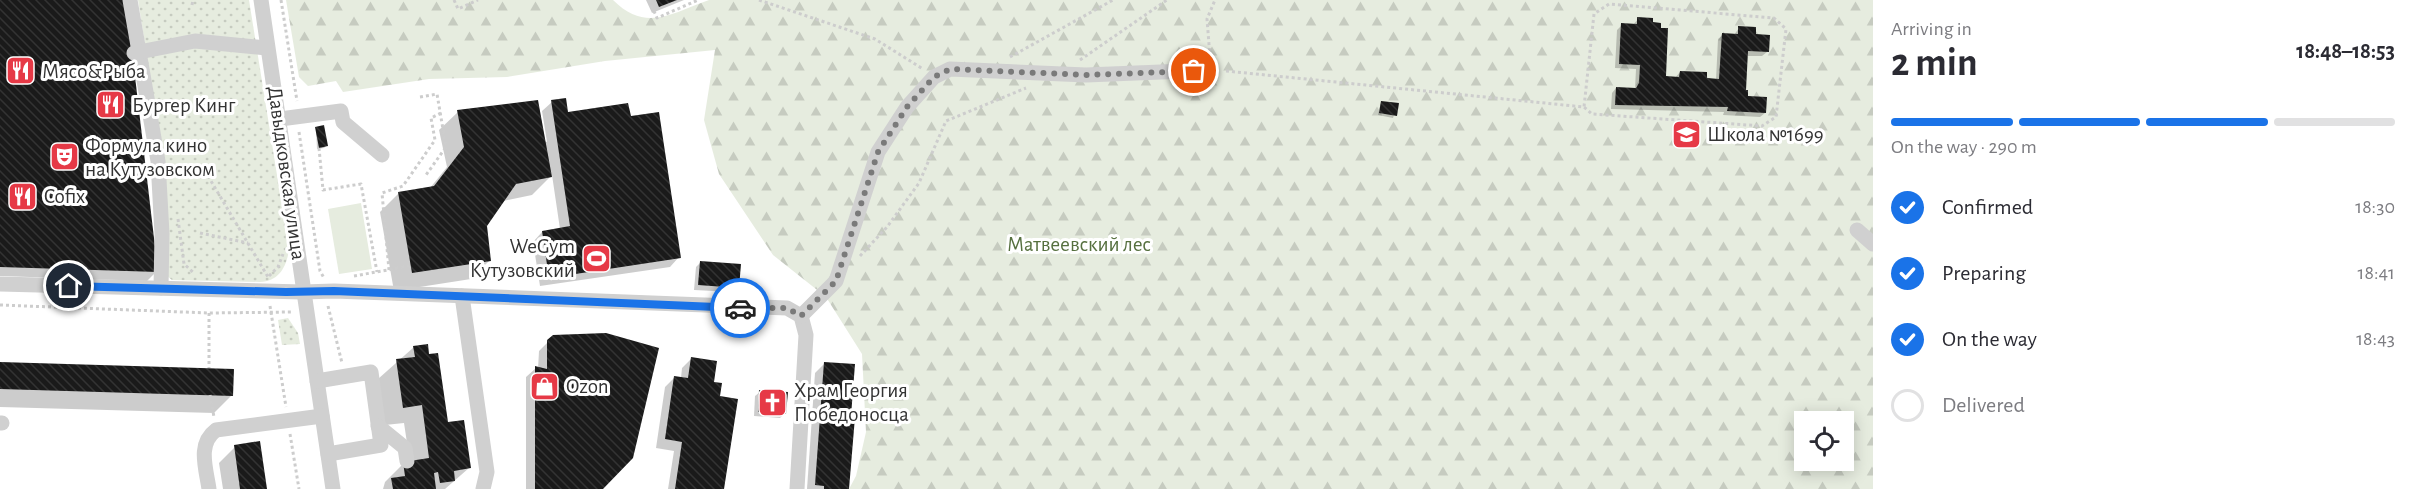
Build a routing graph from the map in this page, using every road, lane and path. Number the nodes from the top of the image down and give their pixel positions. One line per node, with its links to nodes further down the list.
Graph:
1 (130, 0): 15 (street)
2 (193, 0): 13 (path)
3 (261, 0): 14 (street, Давыдковская улица)
4 (281, 0): 24 (path)
5 (454, 0): 6 (path)
6 (478, 0)
7 (649, 0): 8 (path)
8 (698, 0)
9 (759, 0): 19 (path)
10 (1113, 0): 17 (path)
11 (1167, 0): 18 (path)
12 (1215, 0): 16 (path)
13 (192, 5)
14 (267, 48): 15 (street); 25 (street, Давыдковская улица)
15 (137, 53): 42 (street)
16 (1211, 70): 18 (street); 22 (path)
17 (985, 71): 18 (street); 19 (street)
18 (1058, 74)
19 (934, 77): 52 (street)
20 (1028, 87): 35 (path)
21 (420, 97): 23 (path)
22 (1584, 107): 22 (path)
23 (441, 113): 28 (path); 37 (path)
24 (297, 117): 25 (street); 27 (street); 45 (path)
25 (280, 119): 44 (street, Давыдковская улица)
26 (319, 148): 38 (path)
27 (382, 155)
28 (426, 175)
29 (208, 176): 33 (path)
30 (176, 208): 39 (path)
31 (1857, 230): 34 (street)
32 (200, 233): 33 (path)
33 (248, 243): 40 (path)
34 (1873, 244)
35 (858, 258)
36 (410, 266): 37 (path)
37 (389, 270): 38 (path)
38 (377, 272): 43 (path)
39 (198, 275)
40 (257, 277)
41 (0, 284): 42 (street)
42 (161, 288): 44 (street)
43 (353, 291): 45 (street); 46 (street)
44 (303, 292): 45 (street); 49 (street, Давыдковская улица)
45 (326, 292): 54 (path)
46 (462, 296): 52 (street); 66 (street)
47 (0, 305): 50 (path)
48 (270, 306): 51 (path)
49 (306, 312): 51 (path); 55 (street, Давыдковская улица)
50 (209, 313): 51 (path); 53 (path)
51 (270, 313): 58 (path)
52 (801, 316): 67 (street)
53 (209, 368)
54 (345, 377): 55 (street); 59 (street)
55 (317, 381): 57 (street, Давыдковская улица)
56 (210, 395): 60 (path)
57 (322, 416): 58 (street); 61 (street, Давыдковская улица)
58 (288, 420): 60 (street); 64 (path)
59 (378, 426): 61 (street); 62 (street)
60 (216, 430): 63 (street)
61 (328, 454): 65 (street, Давыдковская улица)
62 (407, 461)
63 (209, 489)
64 (299, 489)
65 (333, 489)
66 (483, 489)
67 (797, 489)

